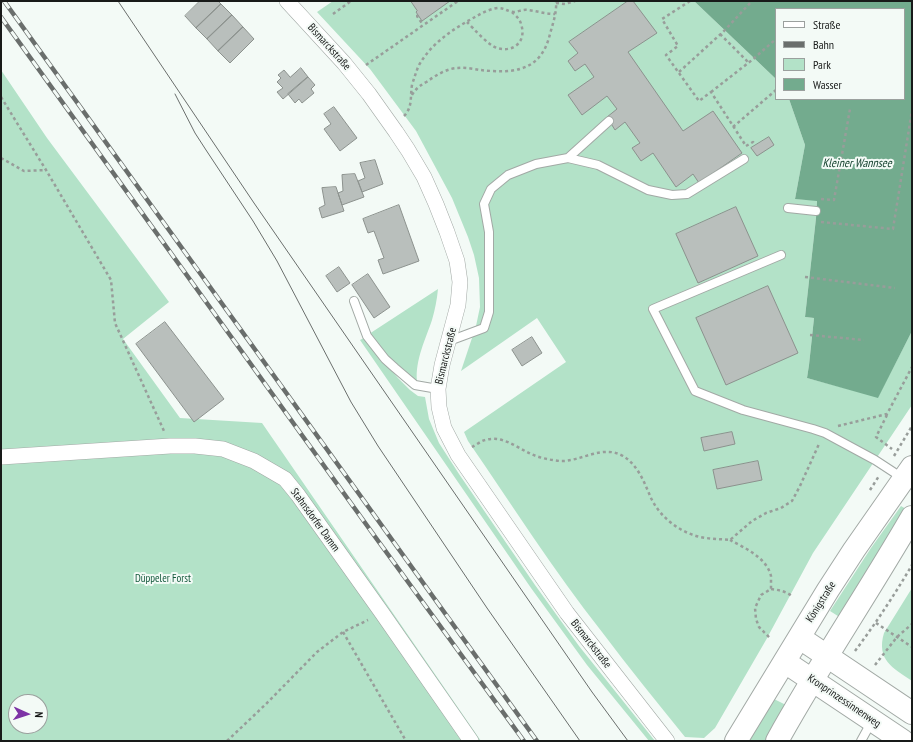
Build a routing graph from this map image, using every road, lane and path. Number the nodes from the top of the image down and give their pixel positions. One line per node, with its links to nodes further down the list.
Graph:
1 (287, 1): 45 (street, Bismarckstraße)
2 (351, 1): 9 (path)
3 (458, 1): 13 (path)
4 (575, 1): 7 (path)
5 (690, 1): 18 (path)
6 (752, 1): 14 (path)
7 (556, 2): 10 (path)
8 (512, 12): 10 (path); 12 (path); 12 (path)
9 (334, 14)
10 (555, 14): 21 (path)
11 (416, 16): 13 (path)
12 (467, 22): 21 (path)
13 (423, 25): 17 (path)
14 (720, 34): 16 (path); 18 (path)
15 (775, 40): 16 (path)
16 (748, 62): 20 (path)
17 (364, 67)
18 (679, 72): 20 (path)
19 (775, 91): 27 (path)
20 (711, 92): 27 (path)
21 (411, 95): 25 (path)
22 (1, 97): 34 (path)
23 (850, 109): 35 (path)
24 (912, 110): 38 (path)
25 (402, 118)
26 (609, 121): 32 (lane)
27 (733, 127): 29 (path)
28 (755, 145): 29 (path)
29 (746, 147): 30 (path)
30 (748, 151)
31 (1, 158): 34 (path)
32 (568, 158): 33 (lane); 45 (lane)
33 (744, 159)
34 (46, 170): 50 (path)
35 (820, 199)
36 (788, 208): 37 (lane)
37 (816, 211)
38 (814, 222)
39 (781, 255): 49 (lane)
40 (805, 277): 41 (path)
41 (895, 288)
42 (354, 301): 47 (lane)
43 (810, 335): 44 (path)
44 (864, 340)
45 (449, 341): 47 (street, Bismarckstraße)
46 (912, 367): 48 (path)
47 (438, 390): 79 (street, Bismarckstraße)
48 (888, 414): 49 (path); 52 (path)
49 (825, 433): 54 (lane); 56 (path)
50 (170, 446): 53 (street, Stahnsdorfer Damm); 60 (street, Stahnsdorfer Damm)
51 (470, 449): 56 (path)
52 (892, 449)
53 (1, 456)
54 (909, 476): 65 (main road, Königstraße)
55 (912, 517): 69 (main road)
56 (730, 540): 58 (path)
57 (912, 565): 61 (path)
58 (770, 589): 59 (path); 66 (path)
59 (794, 597)
60 (382, 613): 63 (path); 78 (street, Stahnsdorfer Damm)
61 (876, 623): 64 (path); 68 (path)
62 (912, 624): 64 (path)
63 (343, 632): 76 (path); 77 (path)
64 (897, 637): 67 (path); 72 (path)
65 (800, 638): 69 (main road); 70 (main road, Königstraße)
66 (770, 639)
67 (912, 647)
68 (854, 653)
69 (828, 656): 71 (main road); 72 (main road)
70 (784, 662): 71 (main road, Kronprinzessinnenweg); 80 (main road, Königstraße)
71 (812, 680): 75 (main road, Kronprinzessinnenweg); 81 (main road)
72 (863, 680): 73 (main road)
73 (888, 696): 74 (main road); 75 (main road)
74 (912, 713)
75 (872, 720): 82 (lane); 83 (main road, Kronprinzessinnenweg)
76 (227, 741)
77 (406, 741)
78 (470, 741)
79 (667, 741)
80 (736, 741)
81 (777, 741)
82 (861, 741)
83 (903, 741)

